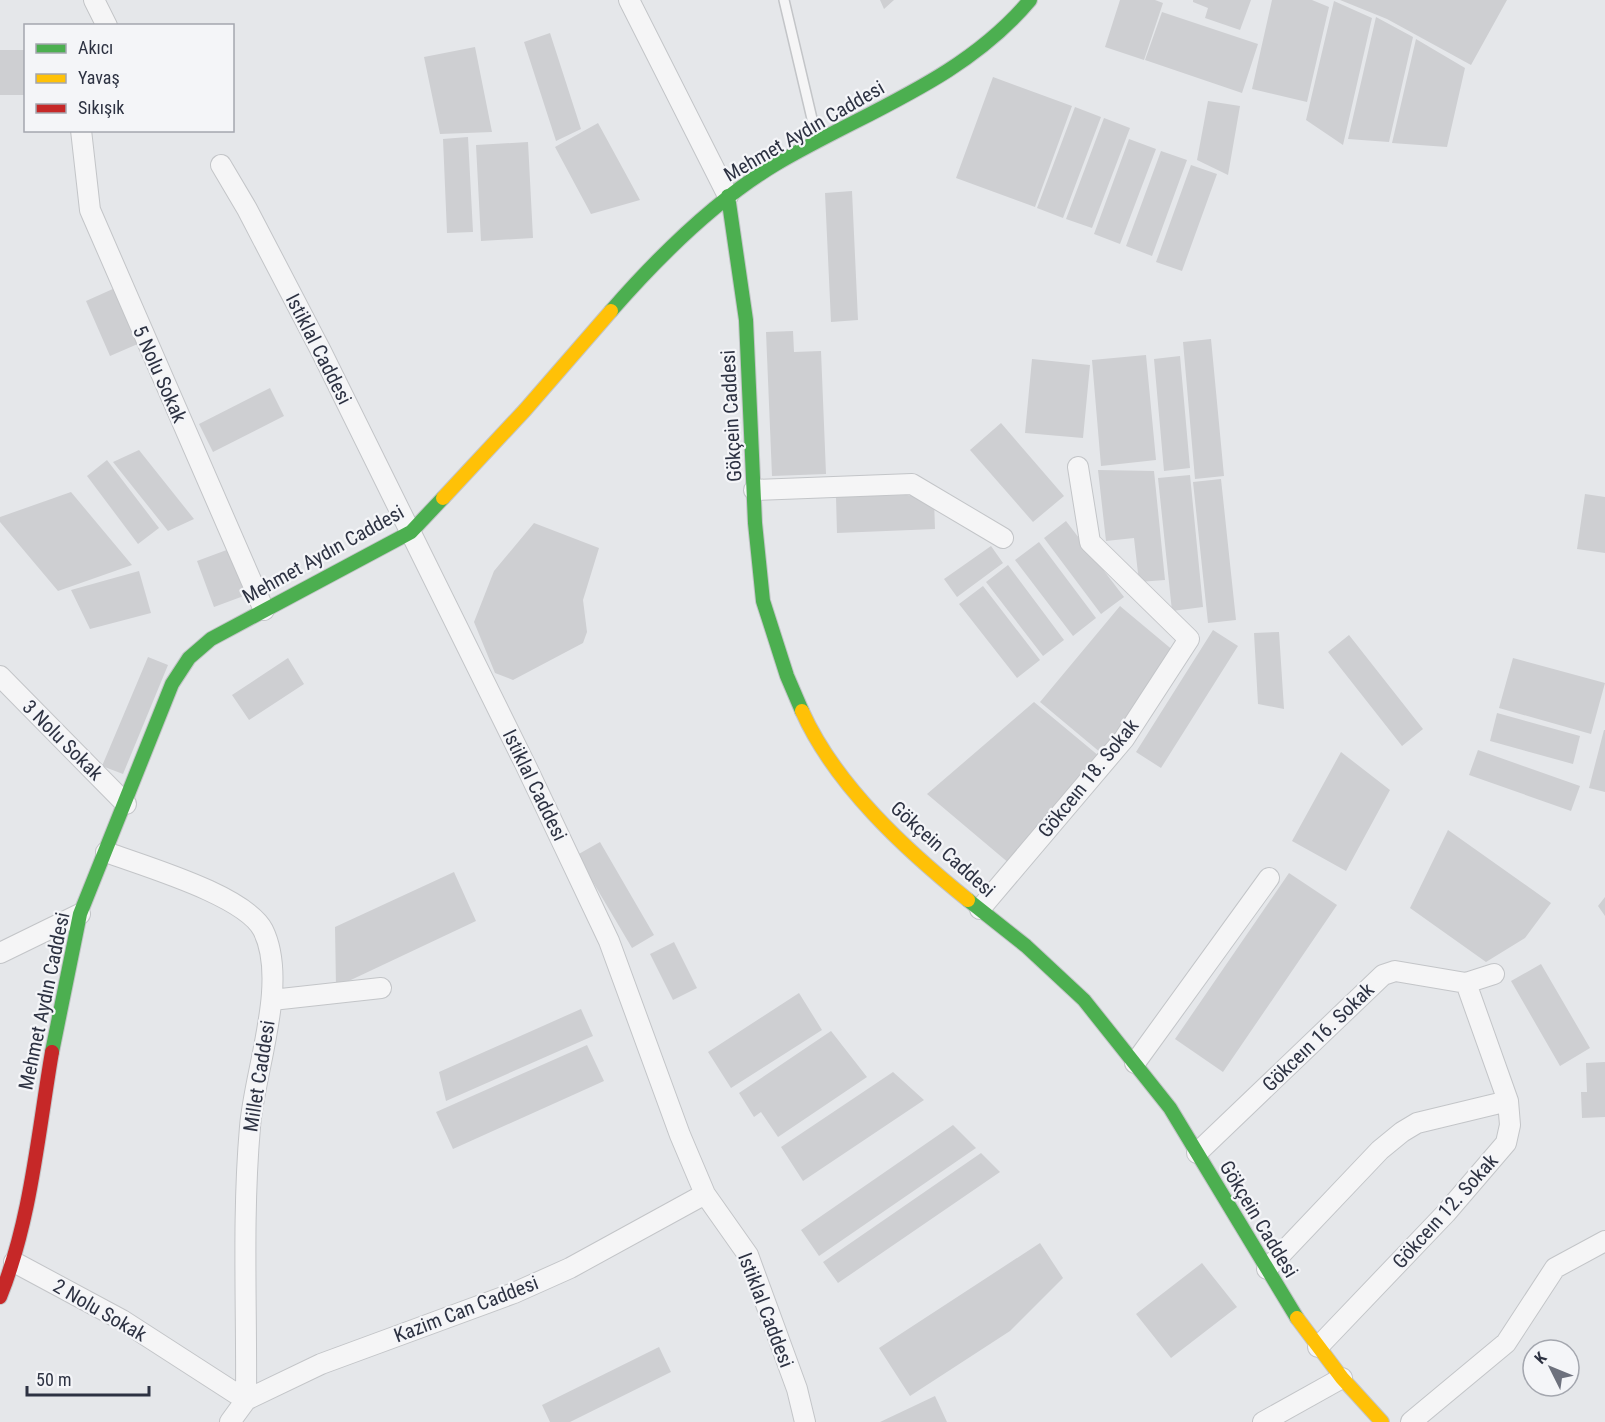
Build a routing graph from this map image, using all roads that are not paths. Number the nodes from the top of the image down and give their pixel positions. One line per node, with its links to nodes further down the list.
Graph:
1 (94, 0): 5 (street)
2 (629, 0): 9 (street)
3 (784, 0): 7 (lane)
4 (1030, 0): 7 (street, Mehmet Aydın Caddesi)
5 (106, 24)
6 (81, 132): 14 (street, 5 Nolu Sokak)
7 (817, 143): 9 (street, Mehmet Aydın Caddesi)
8 (221, 165): 12 (street, Istiklal Caddesi)
9 (728, 196): 11 (street, Gökçein Caddesi); 12 (street, Mehmet Aydın Caddesi)
10 (1078, 467): 19 (street, Gökceın 18. Sokak)
11 (754, 490): 13 (street); 19 (street, Gökçein Caddesi)
12 (411, 531): 14 (street, Mehmet Aydın Caddesi); 29 (street, Istiklal Caddesi)
13 (1002, 538)
14 (264, 610): 16 (street, Mehmet Aydın Caddesi)
15 (0, 676): 16 (street, 3 Nolu Sokak)
16 (126, 804): 17 (street, Mehmet Aydın Caddesi)
17 (106, 852): 20 (street, Mehmet Aydın Caddesi); 25 (street, Millet Caddesi)
18 (1269, 878): 26 (street)
19 (980, 909): 26 (street, Gökçein Caddesi)
20 (80, 914): 21 (street); 31 (street, Mehmet Aydın Caddesi)
21 (0, 953)
22 (1494, 974): 23 (street, Gökceın 16. Sokak)
23 (1466, 983): 27 (street, Gökceın 12. Sokak); 28 (street, Gökceın 16. Sokak)
24 (381, 988): 25 (street)
25 (272, 999): 36 (street, Millet Caddesi)
26 (1135, 1063): 28 (street, Gökçein Caddesi)
27 (1508, 1101): 32 (street); 34 (street, Gökceın 12. Sokak)
28 (1197, 1153): 32 (street, Gökçein Caddesi)
29 (705, 1194): 36 (street, Kazim Can Caddesi); 38 (street, Istiklal Caddesi)
30 (1605, 1241): 41 (street)
31 (14, 1262): 33 (street, Mehmet Aydın Caddesi); 36 (street, 2 Nolu Sokak)
32 (1267, 1269): 34 (street, Gökçein Caddesi)
33 (0, 1298)
34 (1318, 1347): 35 (street, Gökçein Caddesi)
35 (1342, 1378): 39 (street); 40 (street, Gökçein Caddesi)
36 (246, 1400): 37 (street, Kazim Can Caddesi)
37 (230, 1422)
38 (806, 1422)
39 (1263, 1422)
40 (1382, 1422)
41 (1411, 1422)

